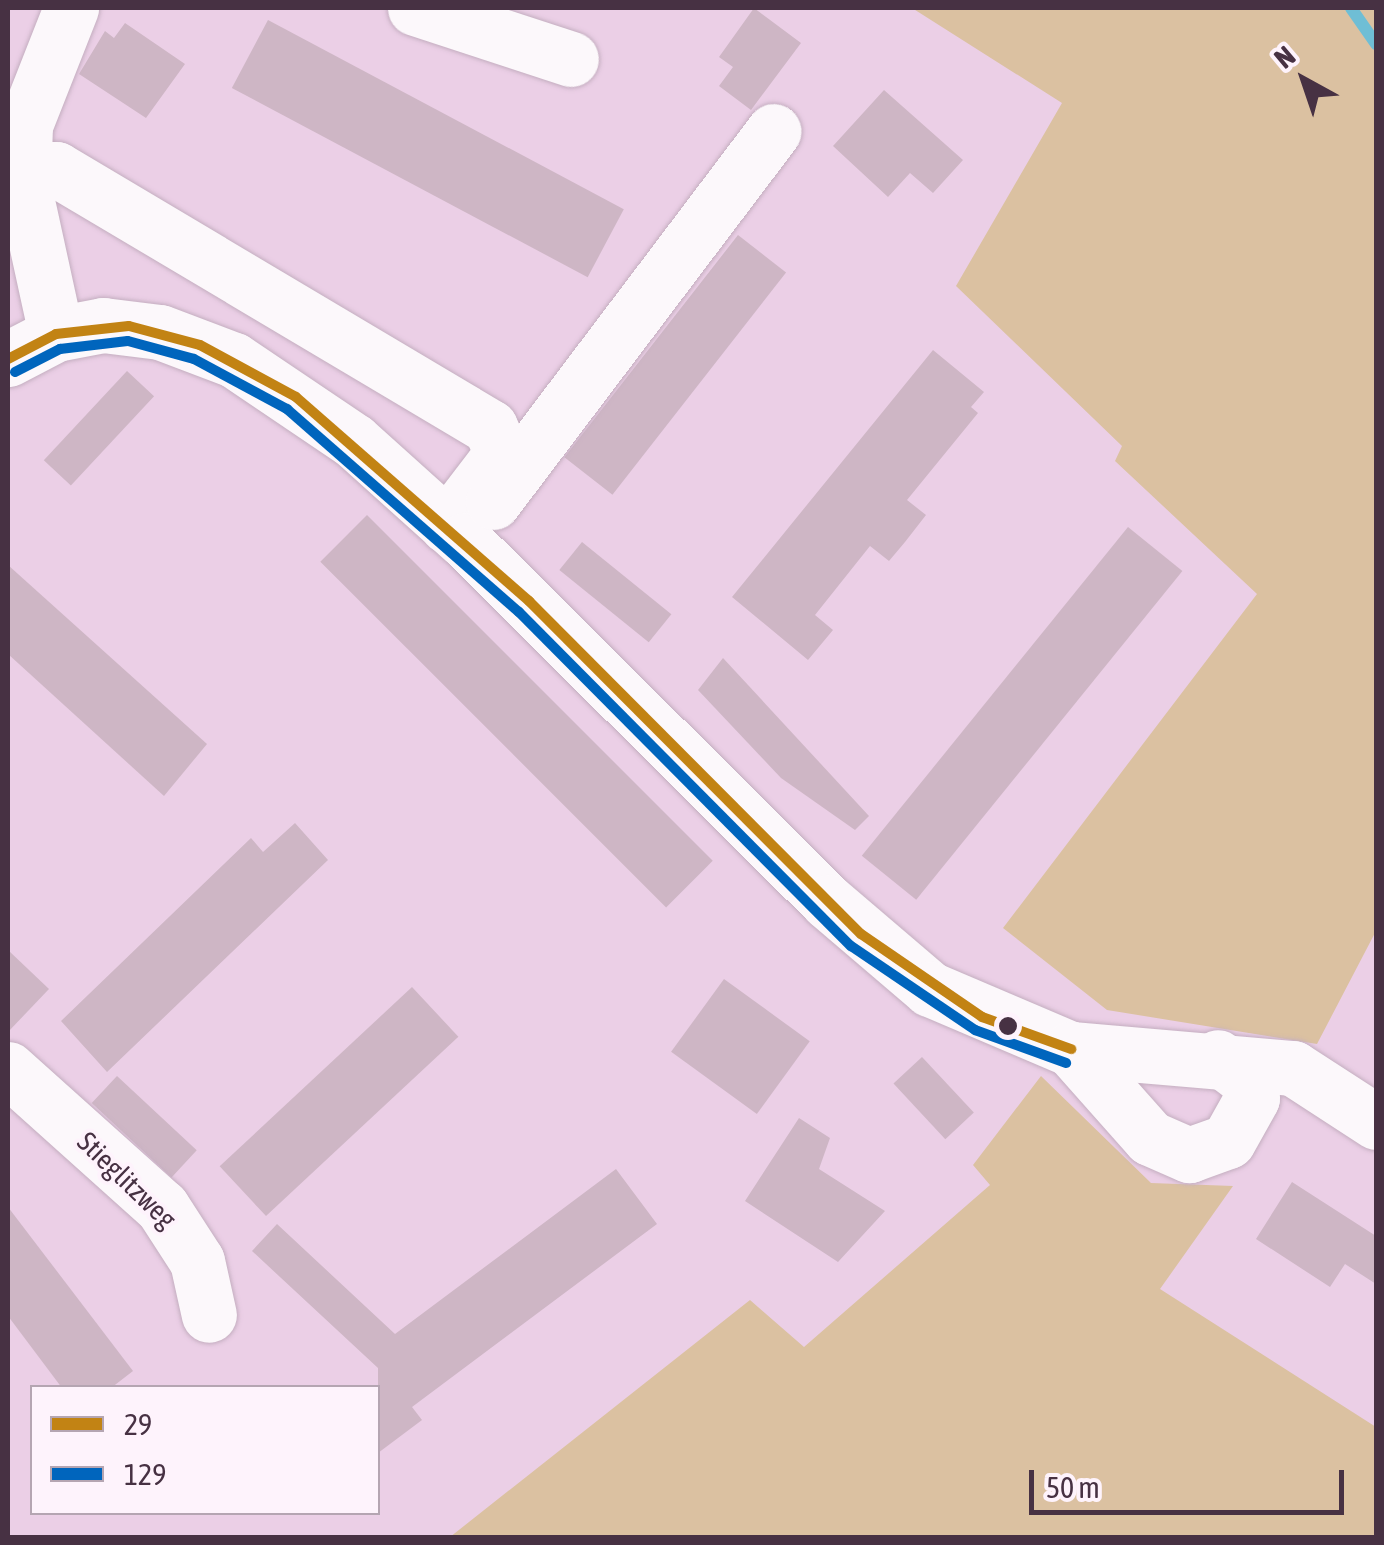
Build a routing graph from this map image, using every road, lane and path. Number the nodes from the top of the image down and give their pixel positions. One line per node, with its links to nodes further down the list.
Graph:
1 (71, 8): 4 (street)
2 (429, 10): 3 (street)
3 (571, 59)
4 (21, 86): 6 (street)
5 (774, 132): 9 (street)
6 (24, 169): 7 (street); 9 (street)
7 (56, 334): 8 (street); 9 (street)
8 (8, 358)
9 (456, 532): 10 (street)
10 (1071, 1049): 11 (street); 11 (street)
11 (1218, 1058): 13 (street)
12 (8, 1068): 14 (street, Stieglitzweg)
13 (1376, 1122)
14 (209, 1315)

